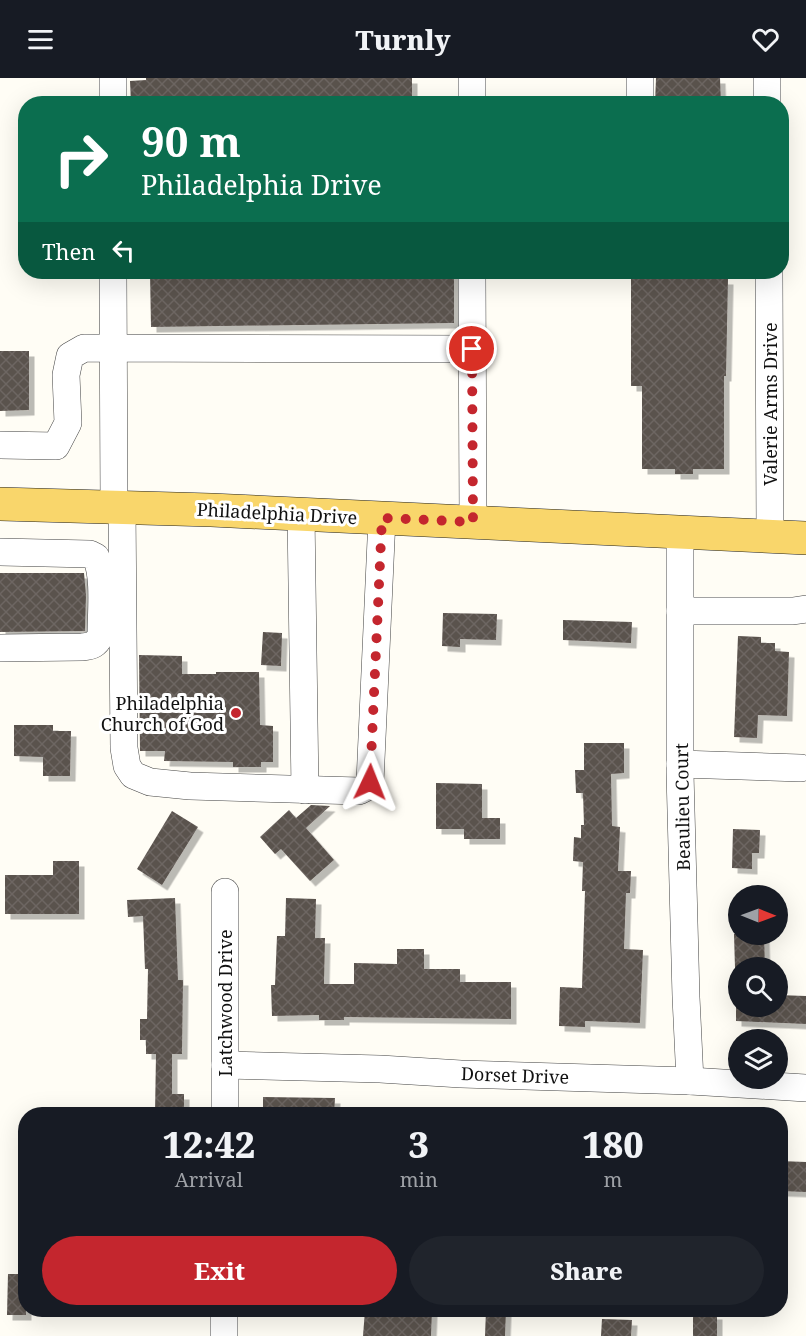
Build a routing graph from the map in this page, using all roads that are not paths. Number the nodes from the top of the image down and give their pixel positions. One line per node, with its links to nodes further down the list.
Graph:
1 (113, 78): 4 (street)
2 (472, 78): 5 (street)
3 (767, 78): 6 (street)
4 (113, 96)
5 (472, 96)
6 (767, 96)
7 (113, 279): 10 (street)
8 (472, 279): 11 (street)
9 (770, 279): 19 (street, Valerie Arms Drive)
10 (113, 348): 11 (street); 12 (street); 14 (street)
11 (472, 349): 17 (street)
12 (0, 446)
13 (0, 504): 14 (main road, Philadelphia Drive)
14 (118, 507): 15 (main road, Philadelphia Drive); 27 (street)
15 (301, 514): 16 (main road, Philadelphia Drive); 27 (street)
16 (382, 518): 17 (main road, Philadelphia Drive); 27 (street)
17 (473, 522): 18 (main road, Philadelphia Drive)
18 (680, 532): 19 (main road, Philadelphia Drive); 23 (street, Beaulieu Court)
19 (770, 536): 20 (main road, Philadelphia Drive)
20 (806, 538)
21 (0, 552): 24 (street)
22 (806, 609): 23 (street)
23 (680, 611): 25 (street, Beaulieu Court)
24 (0, 648)
25 (680, 764): 26 (street); 30 (street, Beaulieu Court)
26 (801, 768)
27 (305, 790)
28 (225, 892): 29 (street, Latchwood Drive)
29 (225, 1065): 30 (street, Dorset Drive); 32 (street, Latchwood Drive)
30 (690, 1081): 31 (street, Dorset Drive)
31 (806, 1088)
32 (225, 1107)
33 (225, 1317): 34 (street)
34 (224, 1336)

